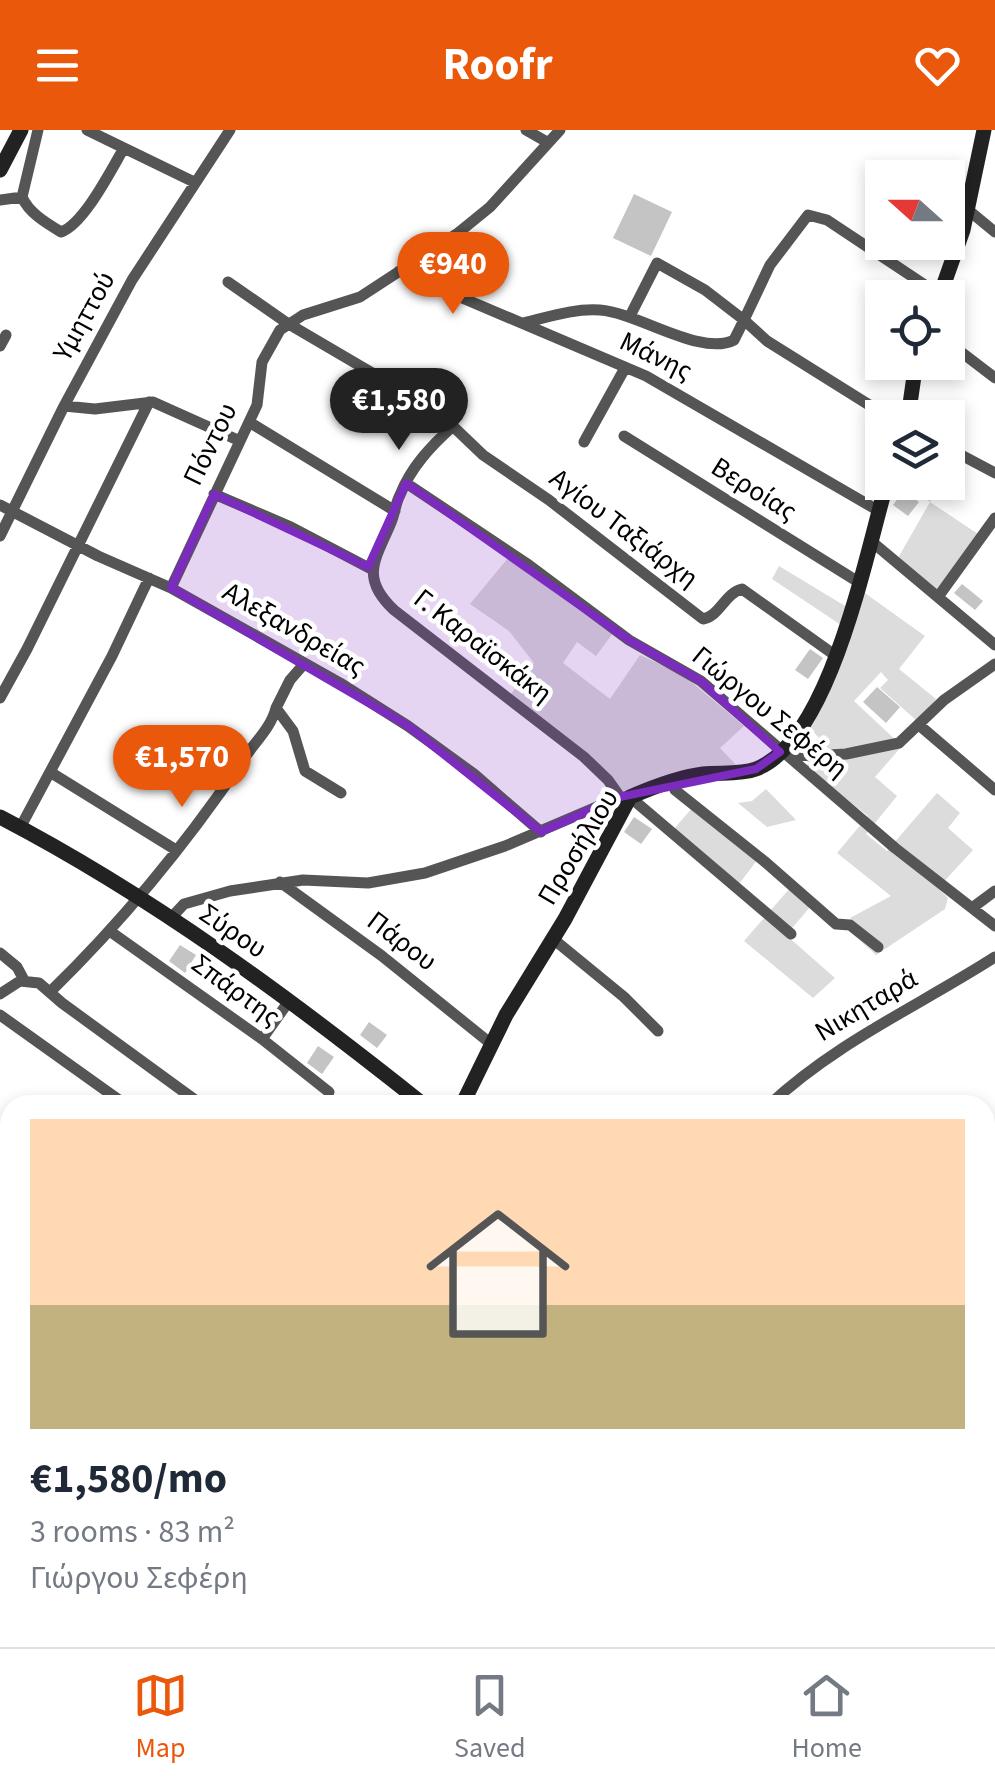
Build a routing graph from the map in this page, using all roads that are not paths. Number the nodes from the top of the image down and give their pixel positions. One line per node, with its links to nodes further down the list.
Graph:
1 (21, 130): 10 (street)
2 (38, 130): 12 (street)
3 (87, 130): 9 (street)
4 (230, 130): 11 (street, Υμηττού)
5 (526, 130): 8 (street)
6 (560, 130): 8 (street)
7 (984, 130): 14 (street)
8 (548, 142): 16 (street)
9 (124, 148): 11 (street); 12 (street)
10 (0, 170)
11 (194, 182): 29 (street, Υμηττού)
12 (22, 197): 13 (street)
13 (0, 200)
14 (967, 209): 15 (street); 18 (street)
15 (995, 232)
16 (400, 271): 22 (street); 23 (street, Μάνης)
17 (915, 280): 21 (street)
18 (944, 280)
19 (228, 282): 22 (street, Αγίου Ταξιάρχη)
20 (630, 316): 21 (street); 21 (street); 23 (street)
21 (744, 320): 28 (street)
22 (287, 323): 30 (street, Πόντου); 31 (street, Αγίου Ταξιάρχη)
23 (523, 323): 25 (street, Μάνης)
24 (965, 355): 26 (street)
25 (625, 368): 34 (street); 41 (street, Μάνης)
26 (995, 378)
27 (150, 402): 29 (street); 33 (street); 47 (street)
28 (865, 402)
29 (64, 406): 43 (street, Υμηττού)
30 (249, 422): 33 (street, Πόντου); 42 (street)
31 (453, 426): 37 (street); 54 (street, Αγίου Ταξιάρχη)
32 (624, 436): 50 (street, Βεροίας)
33 (240, 441): 38 (street, Πόντου)
34 (584, 442)
35 (965, 457): 36 (street)
36 (995, 472)
37 (406, 482): 42 (street); 60 (street, Γιώργου Σεφέρη)
38 (214, 494): 48 (street); 51 (street, Πόντου)
39 (881, 500): 41 (street)
40 (0, 505): 43 (street, Αλεξανδρείας)
41 (878, 510): 46 (street)
42 (394, 511): 48 (street)
43 (13, 512): 45 (street, Υμηττού); 47 (street, Αλεξανδρείας)
44 (995, 518): 52 (street)
45 (0, 536)
46 (871, 541): 50 (street); 52 (street)
47 (78, 546): 49 (street, Αλεξανδρείας); 57 (street)
48 (373, 570): 65 (street, Γ. Καραϊσκάκη)
49 (149, 578): 51 (street, Αλεξανδρείας); 61 (street)
50 (860, 583): 54 (street)
51 (171, 588): 55 (street, Αλεξανδρείας)
52 (938, 597): 53 (street)
53 (995, 645)
54 (836, 656): 60 (street)
55 (304, 664): 58 (street); 68 (street, Αλεξανδρείας)
56 (995, 664): 59 (street)
57 (0, 698)
58 (276, 708): 64 (street); 69 (street)
59 (920, 725): 60 (street); 63 (street)
60 (780, 752): 62 (street, Προσήλιου); 73 (street, Γιώργου Σεφέρη)
61 (50, 772): 67 (street); 69 (street)
62 (673, 781): 65 (street, Προσήλιου); 79 (street)
63 (995, 790)
64 (341, 793)
65 (625, 797): 68 (street); 77 (street, Γ. Καραϊσκάκη); 78 (street, Προσήλιου)
66 (0, 817): 67 (street, Σύρου)
67 (20, 828): 72 (street, Σύρου)
68 (541, 832): 70 (street)
69 (176, 850): 72 (street)
70 (280, 882): 74 (street); 89 (street, Πάρου)
71 (995, 892): 73 (street)
72 (138, 900): 74 (street, Σύρου); 76 (street)
73 (972, 908): 75 (street, Γιώργου Σεφέρη)
74 (170, 918): 85 (street, Σύρου)
75 (995, 926)
76 (111, 932): 83 (street); 88 (street, Σπάρτης)
77 (791, 934)
78 (552, 938): 87 (street); 89 (street, Προσήλιου)
79 (878, 947)
80 (0, 953): 82 (street)
81 (995, 957): 95 (street, Νικηταρά)
82 (24, 980): 83 (street); 84 (street)
83 (50, 992): 92 (street)
84 (0, 994)
85 (290, 1001): 88 (street); 93 (street, Σύρου)
86 (0, 1015): 91 (street)
87 (658, 1032)
88 (262, 1039): 90 (street, Σπάρτης)
89 (490, 1043): 94 (street, Προσήλιου)
90 (329, 1092)
91 (112, 1095)
92 (189, 1095)
93 (411, 1095)
94 (467, 1095)
95 (780, 1095)

